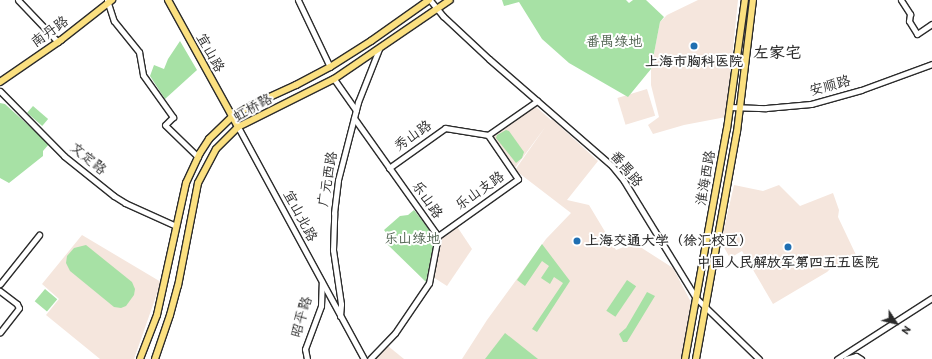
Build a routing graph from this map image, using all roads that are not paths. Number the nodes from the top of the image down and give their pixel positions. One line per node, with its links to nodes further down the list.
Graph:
1 (18, 0): 12 (street)
2 (168, 0): 23 (main road, 宜山路)
3 (298, 0): 15 (street)
4 (429, 0): 10 (street, 番禺路); 15 (main road, 虹桥路)
5 (450, 0): 10 (main road, 虹桥路)
6 (745, 0): 20 (main road, 淮海西路)
7 (753, 0): 21 (main road, 淮海西路)
8 (901, 0): 11 (street)
9 (109, 1): 12 (main road, 南丹路); 27 (street)
10 (437, 10): 13 (main road, 虹桥路); 19 (street, 番禺路)
11 (932, 24)
12 (58, 42): 17 (main road, 南丹路)
13 (379, 49): 16 (main road, 虹桥路); 22 (street, 广元西路)
14 (932, 64): 21 (street, 安顺路)
15 (330, 67): 23 (main road, 虹桥路)
16 (334, 79): 22 (street); 25 (main road, 虹桥路)
17 (0, 82)
18 (0, 91): 29 (street, 文定路)
19 (537, 101): 26 (street); 35 (street, 番禺路)
20 (729, 107): 21 (street, 安顺路); 35 (main road, 淮海西路)
21 (740, 108): 37 (main road, 淮海西路)
22 (356, 110): 24 (street, 广元西路)
23 (232, 117): 25 (main road, 宜山路); 27 (main road, 虹桥路)
24 (354, 118): 28 (street, 乐山路); 38 (street, 广元西路)
25 (238, 127): 32 (street, 宜山北路); 42 (main road, 虹桥路)
26 (488, 136): 28 (street, 秀山路); 31 (street, 乐山支路)
27 (198, 157): 29 (main road, 虹桥路)
28 (390, 168): 31 (street, 乐山路)
29 (176, 226): 41 (main road, 虹桥路)
30 (39, 234): 33 (street)
31 (438, 236): 45 (street, 乐山路)
32 (322, 281): 38 (street, 宜山北路); 43 (street, 昭平路)
33 (0, 284)
34 (0, 291): 39 (street)
35 (696, 298): 37 (street, 番禺路); 46 (main road, 淮海西路)
36 (932, 298): 40 (street)
37 (706, 308): 47 (main road, 淮海西路); 48 (street, 番禺路)
38 (340, 316): 44 (street, 广元西路)
39 (0, 332)
40 (840, 358)
41 (140, 359)
42 (154, 359)
43 (306, 359)
44 (364, 359)
45 (370, 359)
46 (685, 359)
47 (696, 359)
48 (759, 359)
49 (846, 359): 50 (street)
50 (861, 359)

